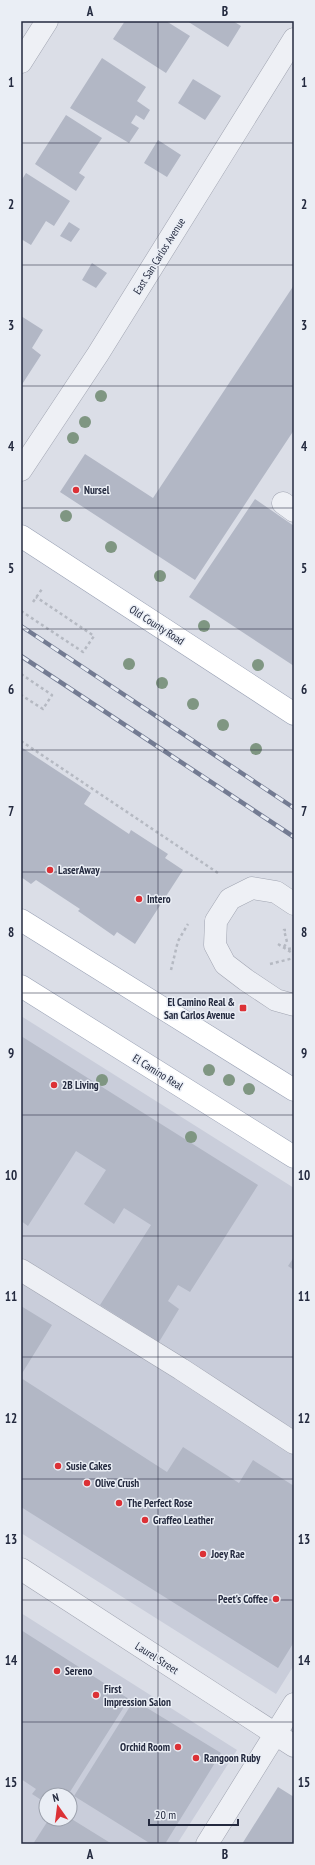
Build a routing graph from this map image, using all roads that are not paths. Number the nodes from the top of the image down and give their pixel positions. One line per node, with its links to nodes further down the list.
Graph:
1 (48, 21): 3 (street)
2 (294, 39): 4 (street, East San Carlos Avenue)
3 (21, 62)
4 (21, 470)
5 (21, 536): 6 (main road, Old County Road)
6 (294, 714)
7 (294, 904): 10 (street)
8 (21, 920): 11 (main road)
9 (21, 986): 12 (main road, El Camino Real)
10 (294, 1005)
11 (294, 1090)
12 (294, 1157)
13 (21, 1270): 14 (street)
14 (294, 1443)
15 (21, 1570): 17 (street, Laurel Street)
16 (294, 1704): 17 (street)
17 (275, 1735): 18 (street, Laurel Street); 19 (street)
18 (294, 1746)
19 (207, 1844)

